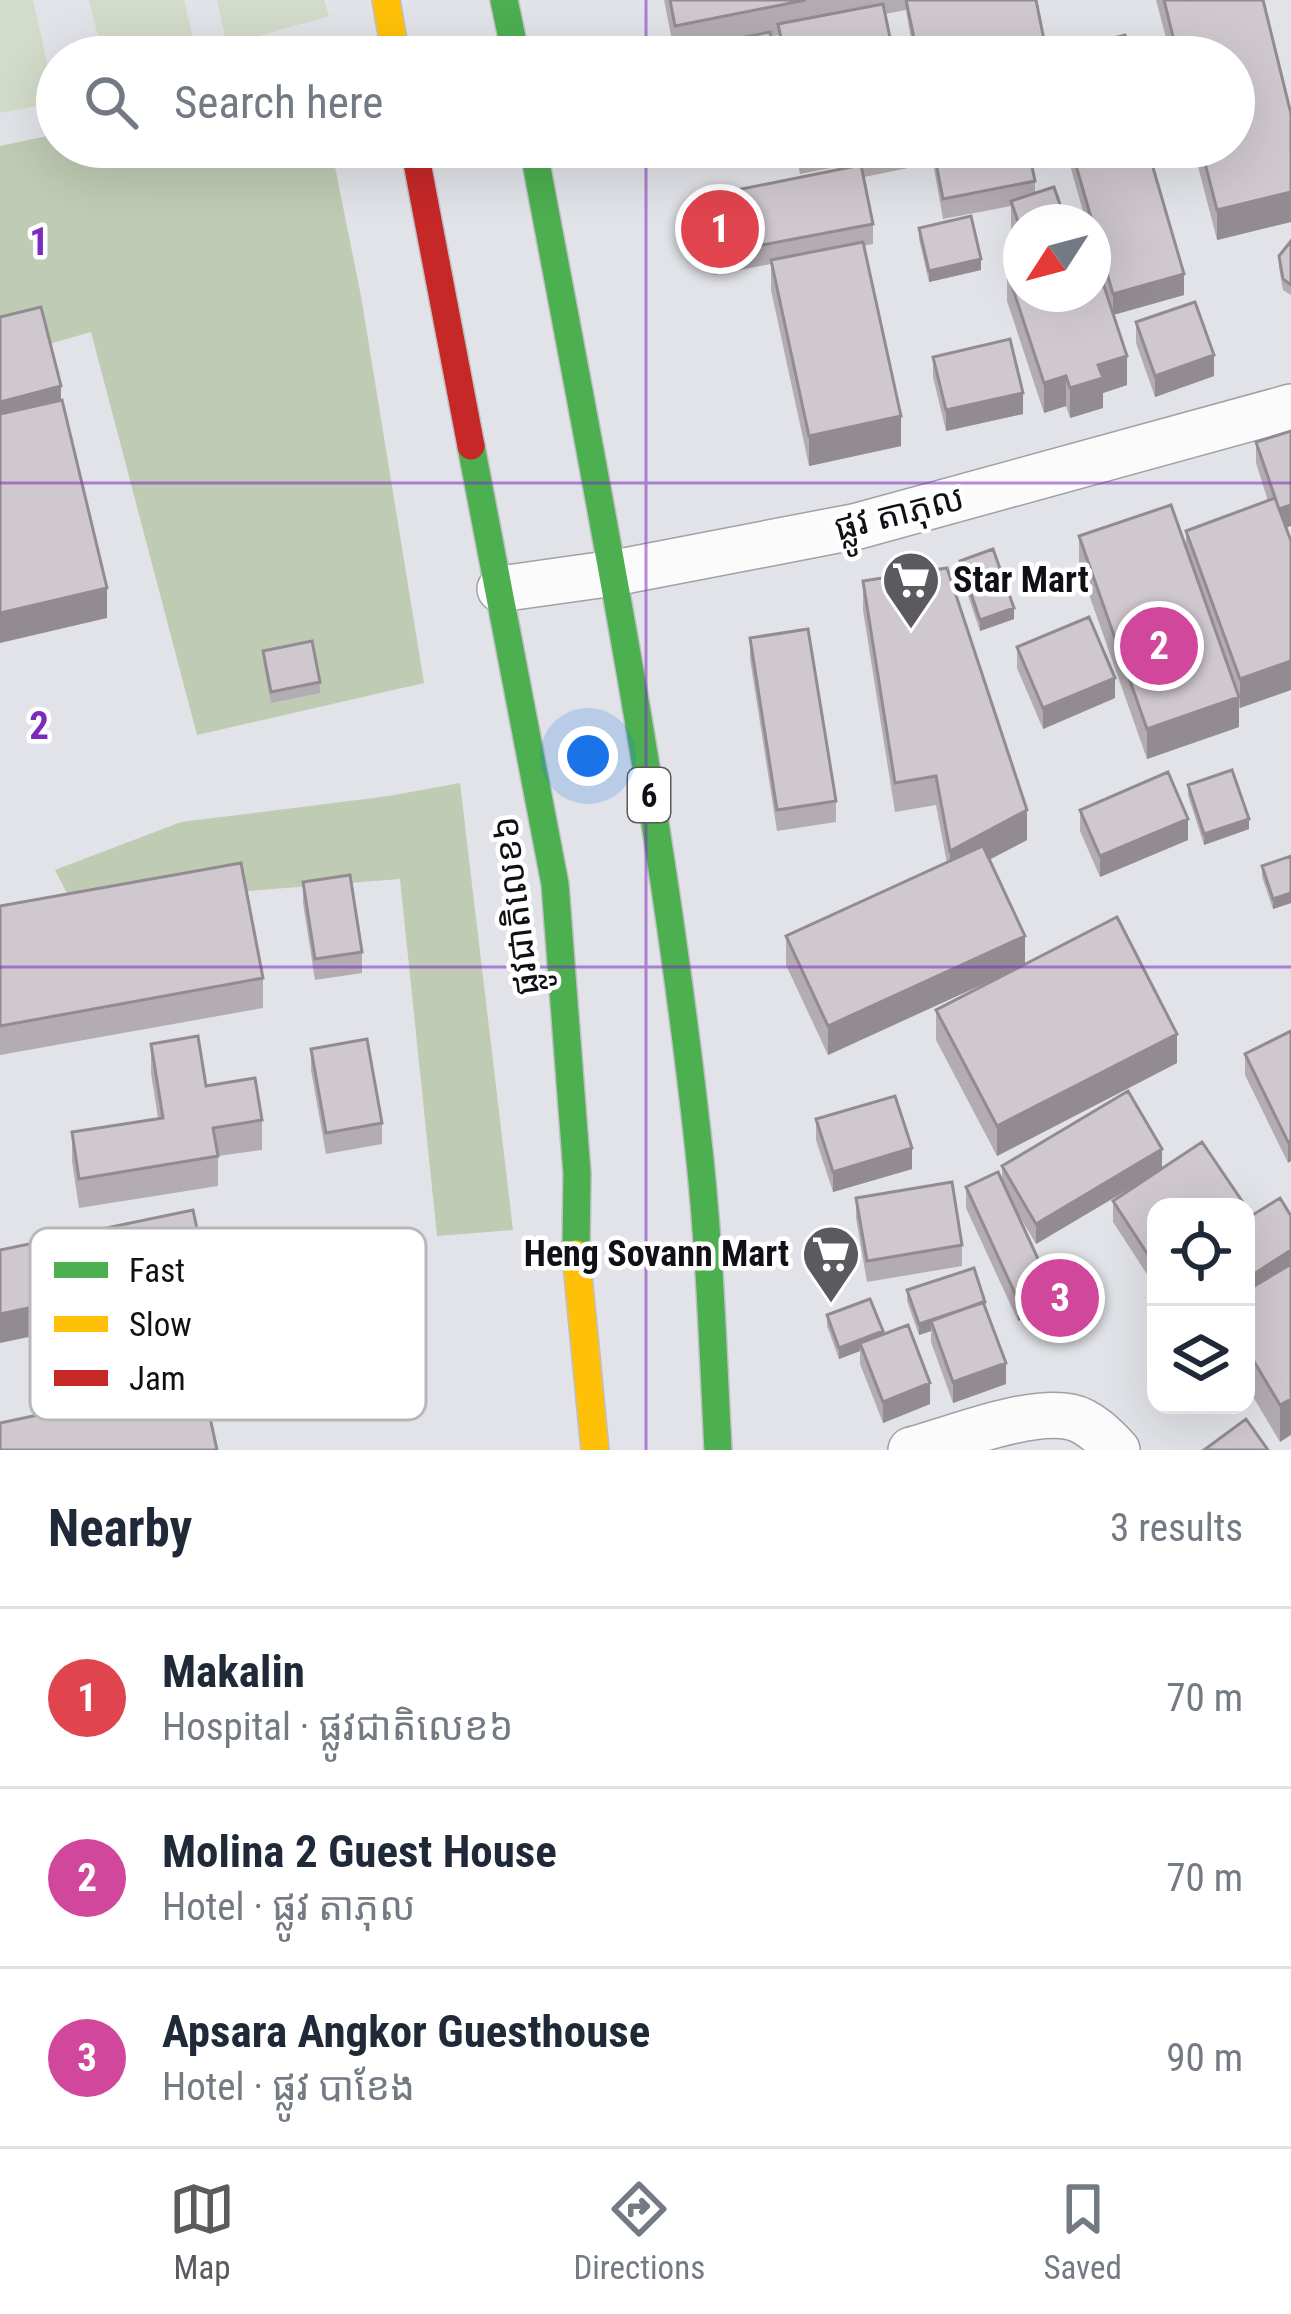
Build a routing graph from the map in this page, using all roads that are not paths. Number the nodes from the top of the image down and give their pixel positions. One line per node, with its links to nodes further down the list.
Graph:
1 (386, 0): 3 (main road)
2 (504, 0): 4 (main road)
3 (392, 36)
4 (512, 36)
5 (418, 168): 9 (main road, ផ្លូវជាតិលេខ៦)
6 (537, 168): 8 (main road, 6)
7 (1291, 407): 8 (street, ផ្លូវ តាភុល)
8 (614, 573): 9 (street, ផ្លូវ តាភុល); 11 (main road, 6)
9 (500, 589): 10 (main road, ផ្លូវជាតិលេខ៦)
10 (595, 1450)
11 (718, 1450)
12 (911, 1450): 13 (street)
13 (1118, 1450)

